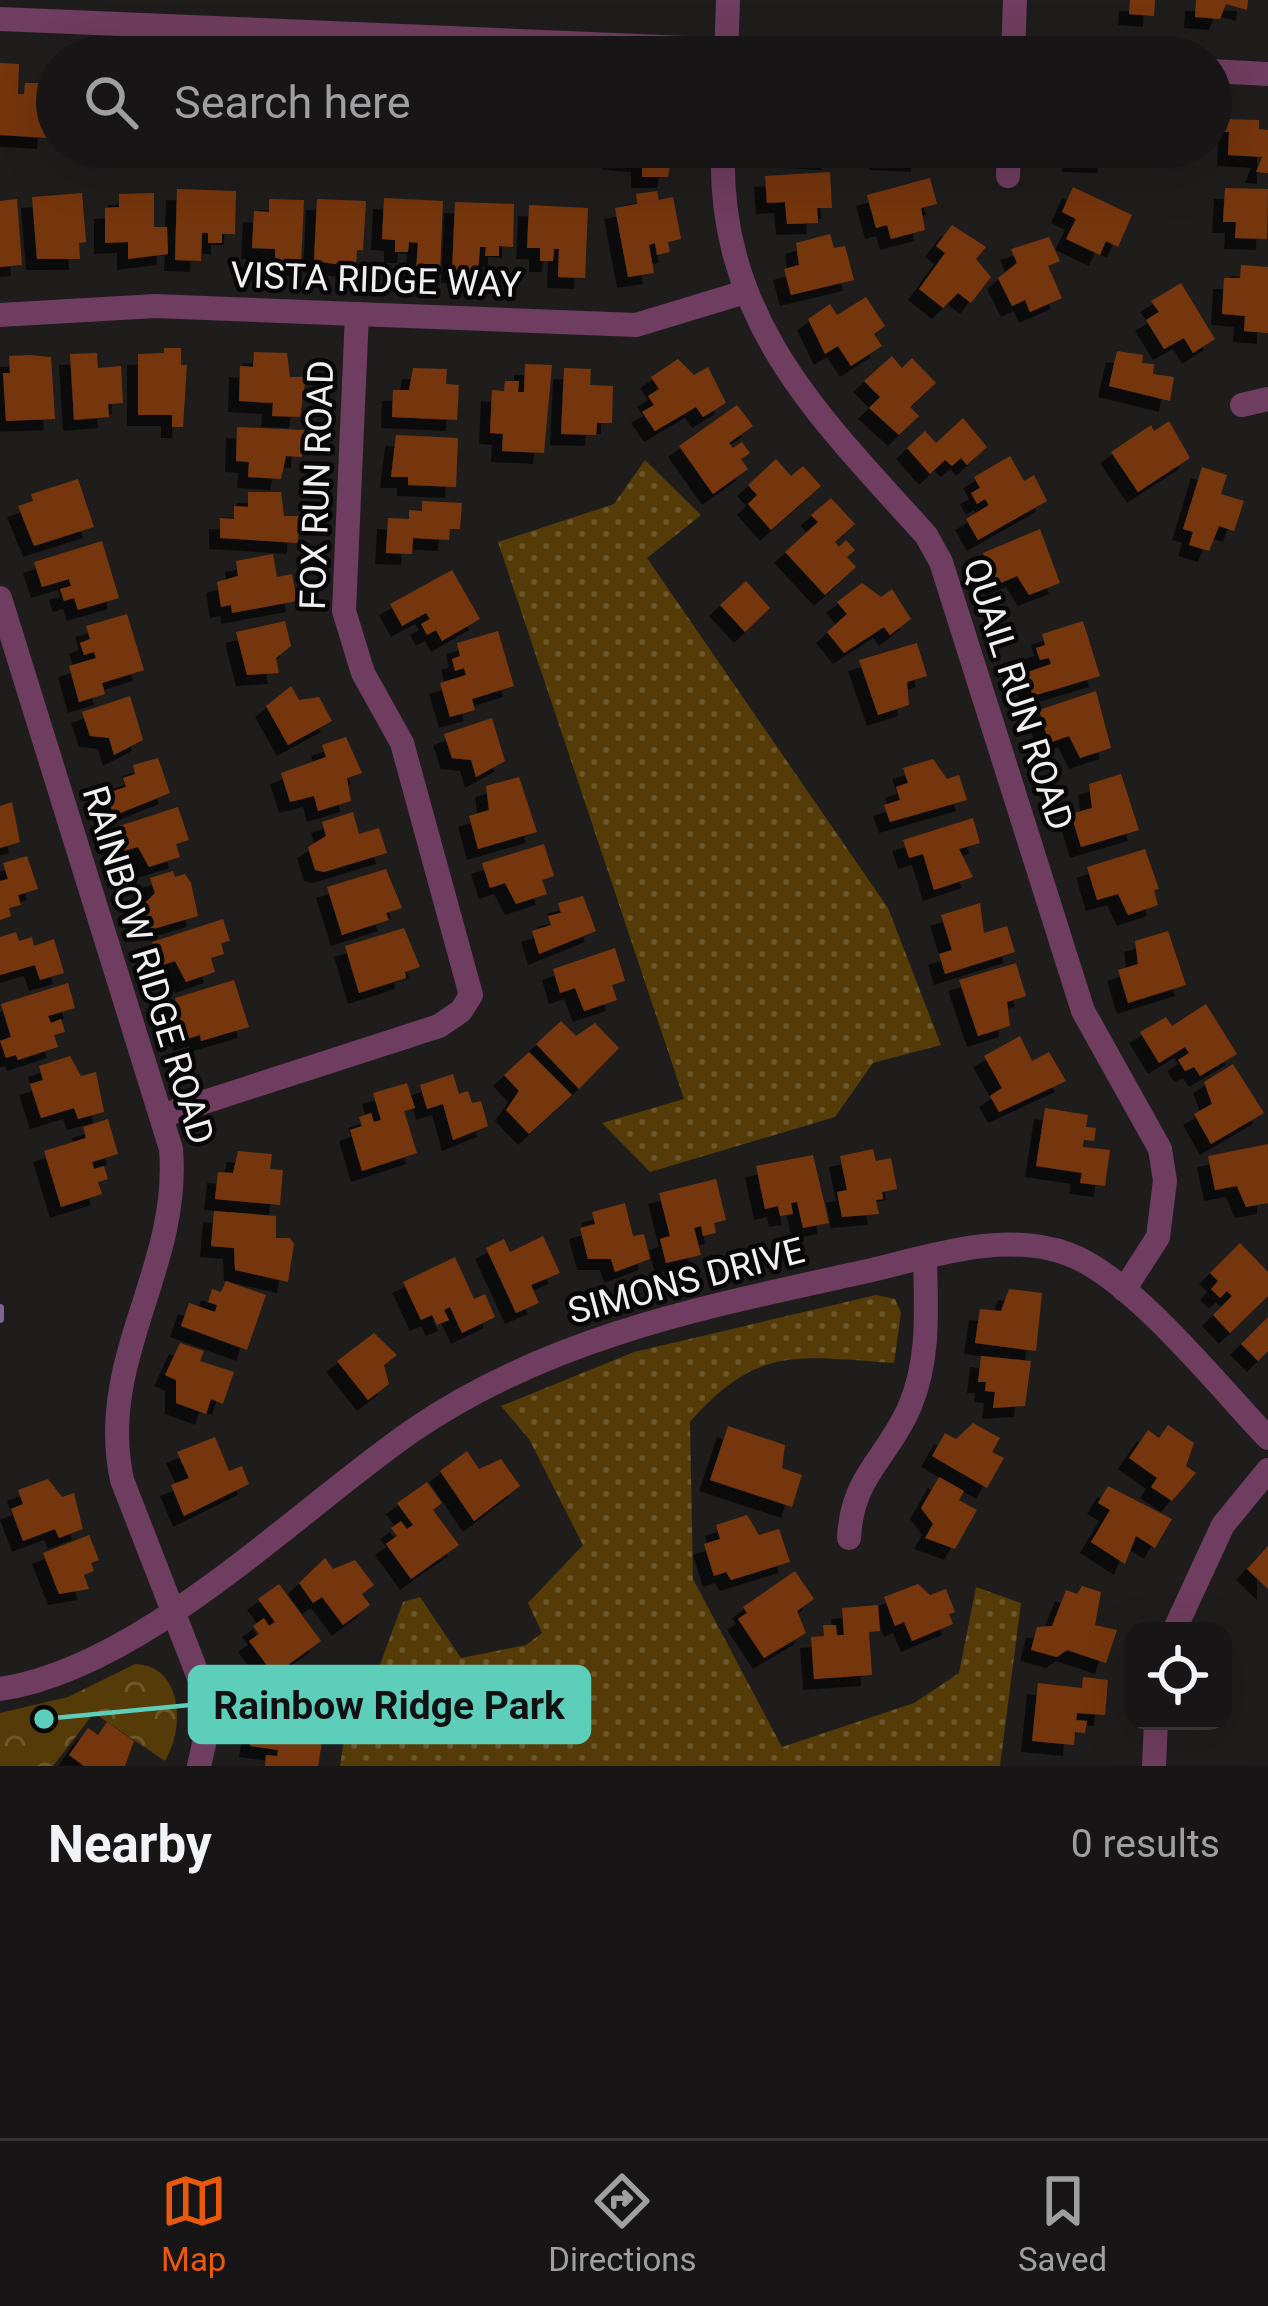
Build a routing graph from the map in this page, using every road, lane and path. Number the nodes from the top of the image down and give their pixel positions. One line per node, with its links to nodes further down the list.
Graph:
1 (728, 0): 6 (street)
2 (1015, 0): 7 (street)
3 (191, 13): 4 (street); 5 (street)
4 (0, 19)
5 (499, 36)
6 (727, 36)
7 (1014, 36)
8 (1232, 72): 9 (street)
9 (1268, 74)
10 (724, 168): 13 (street, QUAIL RUN ROAD)
11 (1008, 168): 12 (street)
12 (1008, 176)
13 (745, 292): 14 (street, VISTA RIDGE WAY); 21 (street, QUAIL RUN ROAD)
14 (357, 314): 15 (street, VISTA RIDGE WAY); 19 (street, FOX RUN ROAD)
15 (0, 315)
16 (1268, 399): 17 (street)
17 (1242, 405)
18 (0, 598): 19 (street, RAINBOW RIDGE ROAD)
19 (161, 1116): 25 (street, RAINBOW RIDGE ROAD)
20 (925, 1258): 21 (street, SIMONS DRIVE); 24 (street); 25 (street, SIMONS DRIVE)
21 (1124, 1291): 22 (street, SIMONS DRIVE)
22 (1268, 1438)
23 (1268, 1470): 26 (street)
24 (849, 1538)
25 (173, 1610): 27 (street, SIMONS DRIVE); 29 (street, RAINBOW RIDGE ROAD)
26 (1178, 1622)
27 (0, 1689)
28 (1156, 1730): 30 (street)
29 (199, 1766)
30 (1154, 1766)

